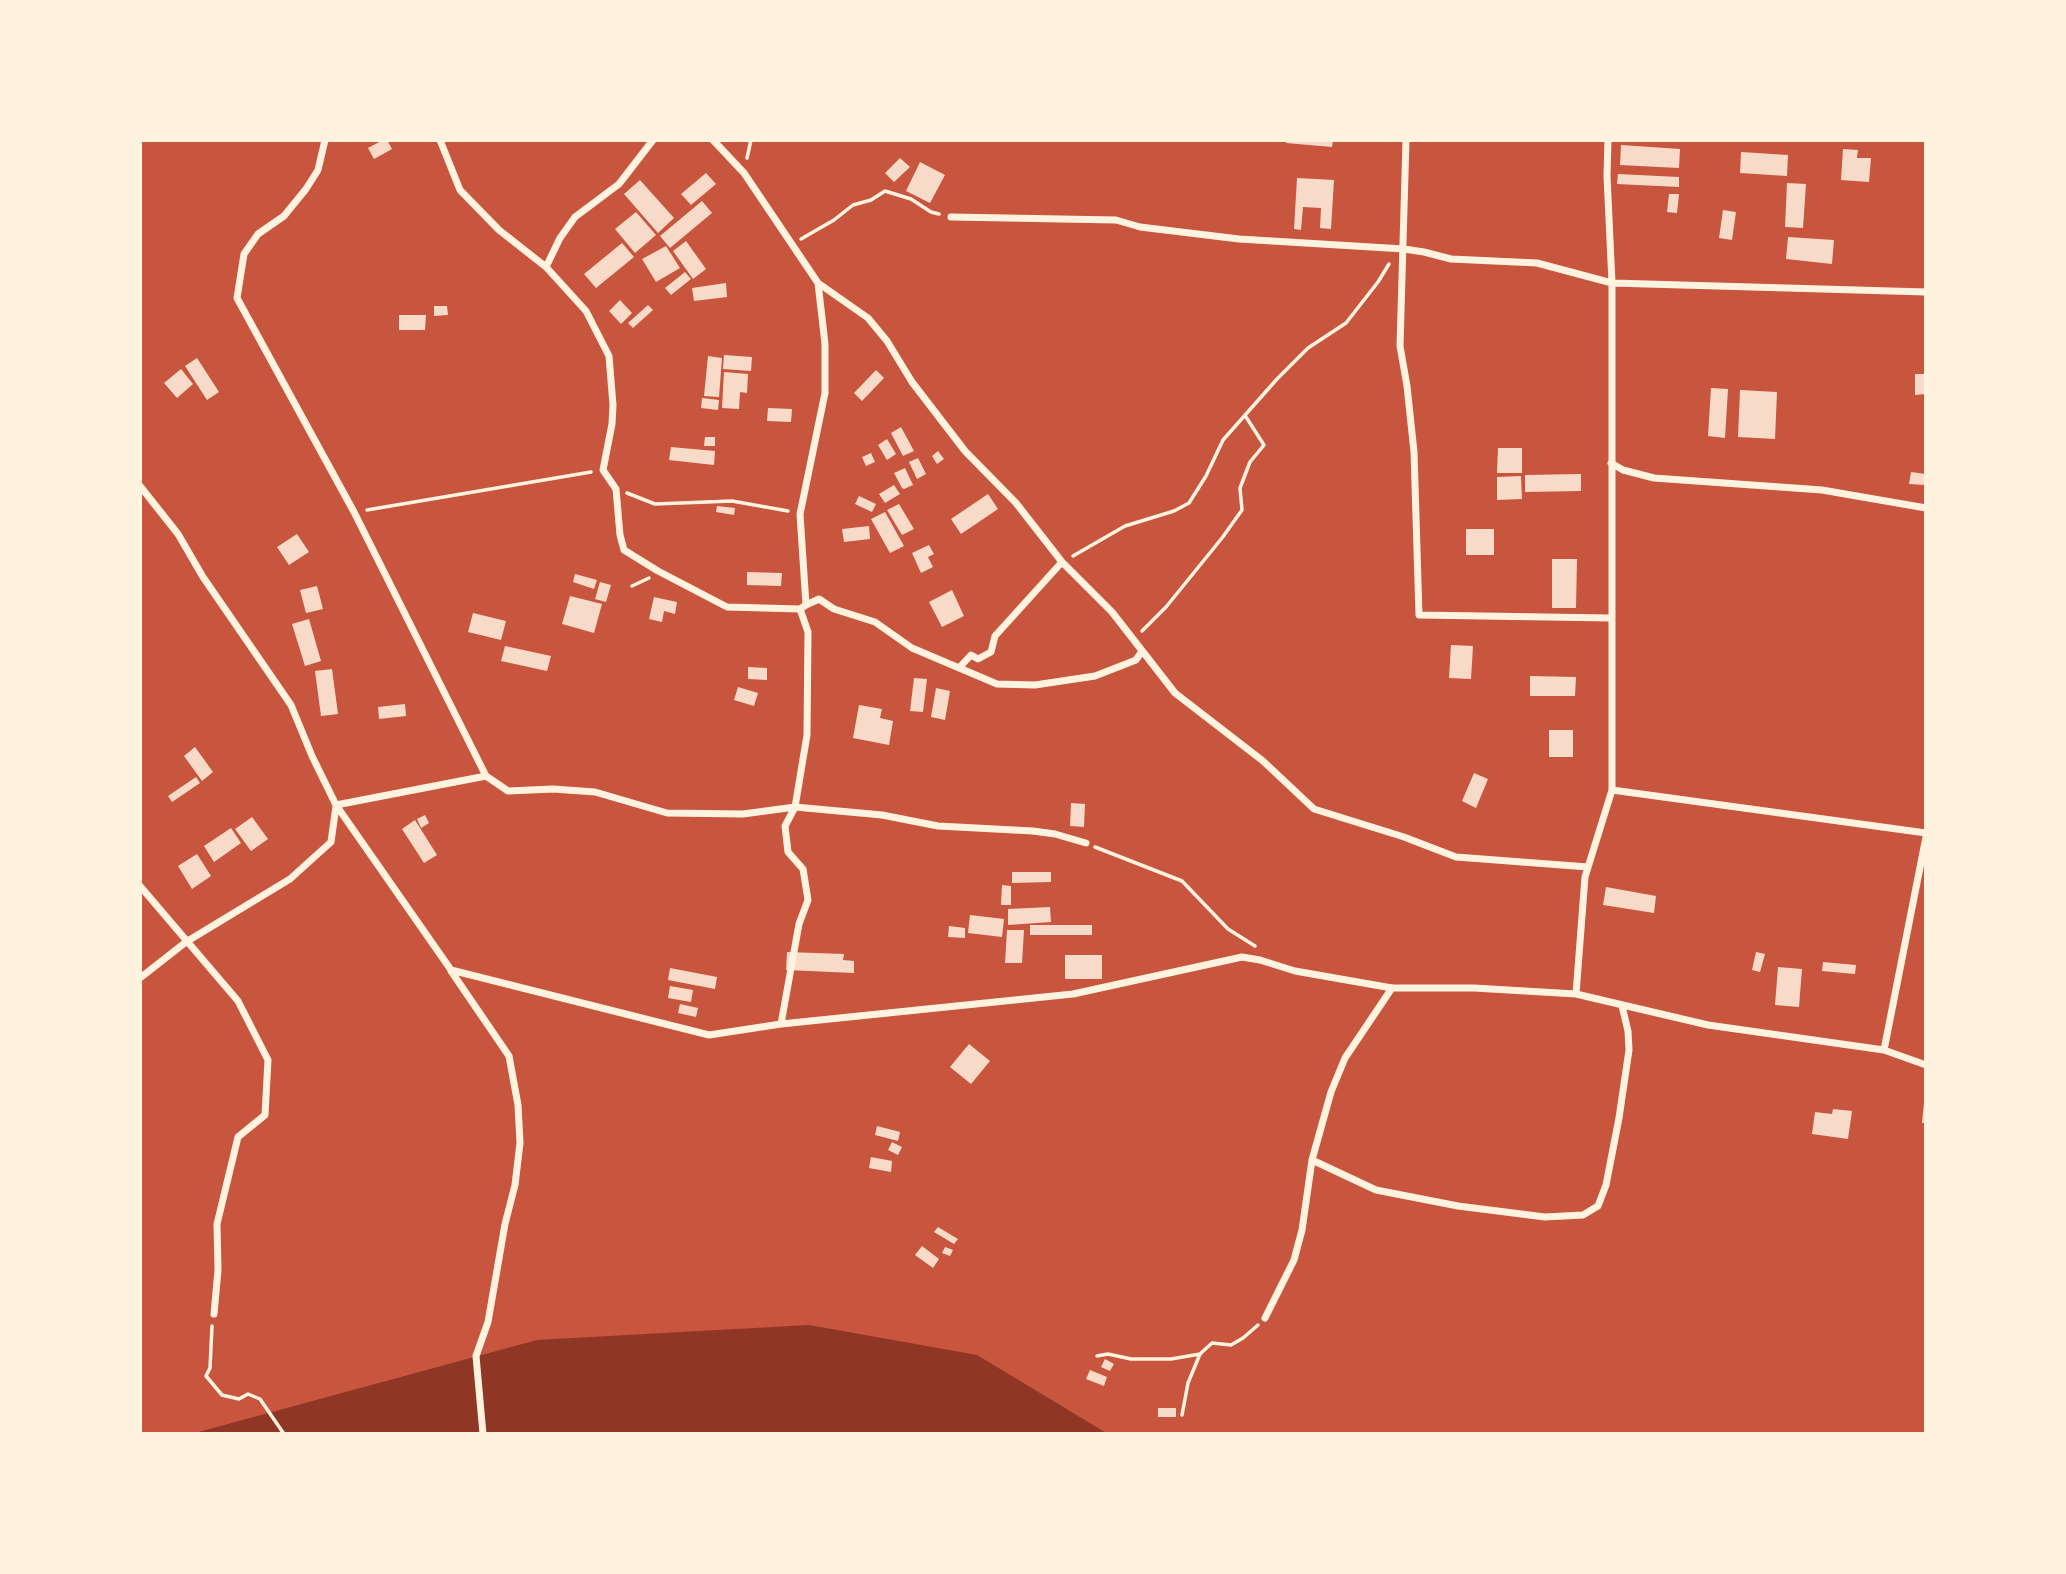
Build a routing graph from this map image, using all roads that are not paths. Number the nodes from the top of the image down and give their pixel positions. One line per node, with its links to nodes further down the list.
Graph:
1 (326, 140): 21 (street)
2 (440, 140): 9 (street)
3 (653, 140): 9 (street)
4 (713, 140): 10 (street)
5 (1406, 140): 8 (street)
6 (1608, 140): 11 (street)
7 (951, 217): 8 (street)
8 (1404, 250): 11 (street); 18 (street)
9 (546, 267): 17 (street)
10 (818, 283): 16 (street); 17 (street)
11 (1612, 283): 12 (street); 13 (street)
12 (1926, 292)
13 (1611, 463): 15 (street); 18 (street)
14 (140, 486): 23 (street)
15 (1926, 508)
16 (1062, 562): 19 (street); 20 (street)
17 (803, 607): 20 (street); 24 (street)
18 (1610, 618): 22 (street)
19 (1142, 651): 20 (street); 27 (street)
20 (959, 668)
21 (486, 776): 23 (street); 24 (street)
22 (1612, 790): 25 (street); 27 (street)
23 (336, 805): 29 (street); 30 (street)
24 (794, 807): 26 (street); 35 (street)
25 (1926, 835): 36 (street)
26 (1086, 843)
27 (1588, 867): 33 (street)
28 (140, 886): 29 (street)
29 (186, 942): 31 (street); 39 (street)
30 (451, 970): 35 (street); 41 (street)
31 (140, 978)
32 (1392, 988): 33 (street); 35 (street); 38 (street)
33 (1576, 994): 34 (street)
34 (1622, 1006): 36 (street); 38 (street)
35 (781, 1024)
36 (1884, 1050): 37 (street)
37 (1926, 1065)
38 (1312, 1160): 40 (street)
39 (214, 1314)
40 (1265, 1318)
41 (483, 1434)

